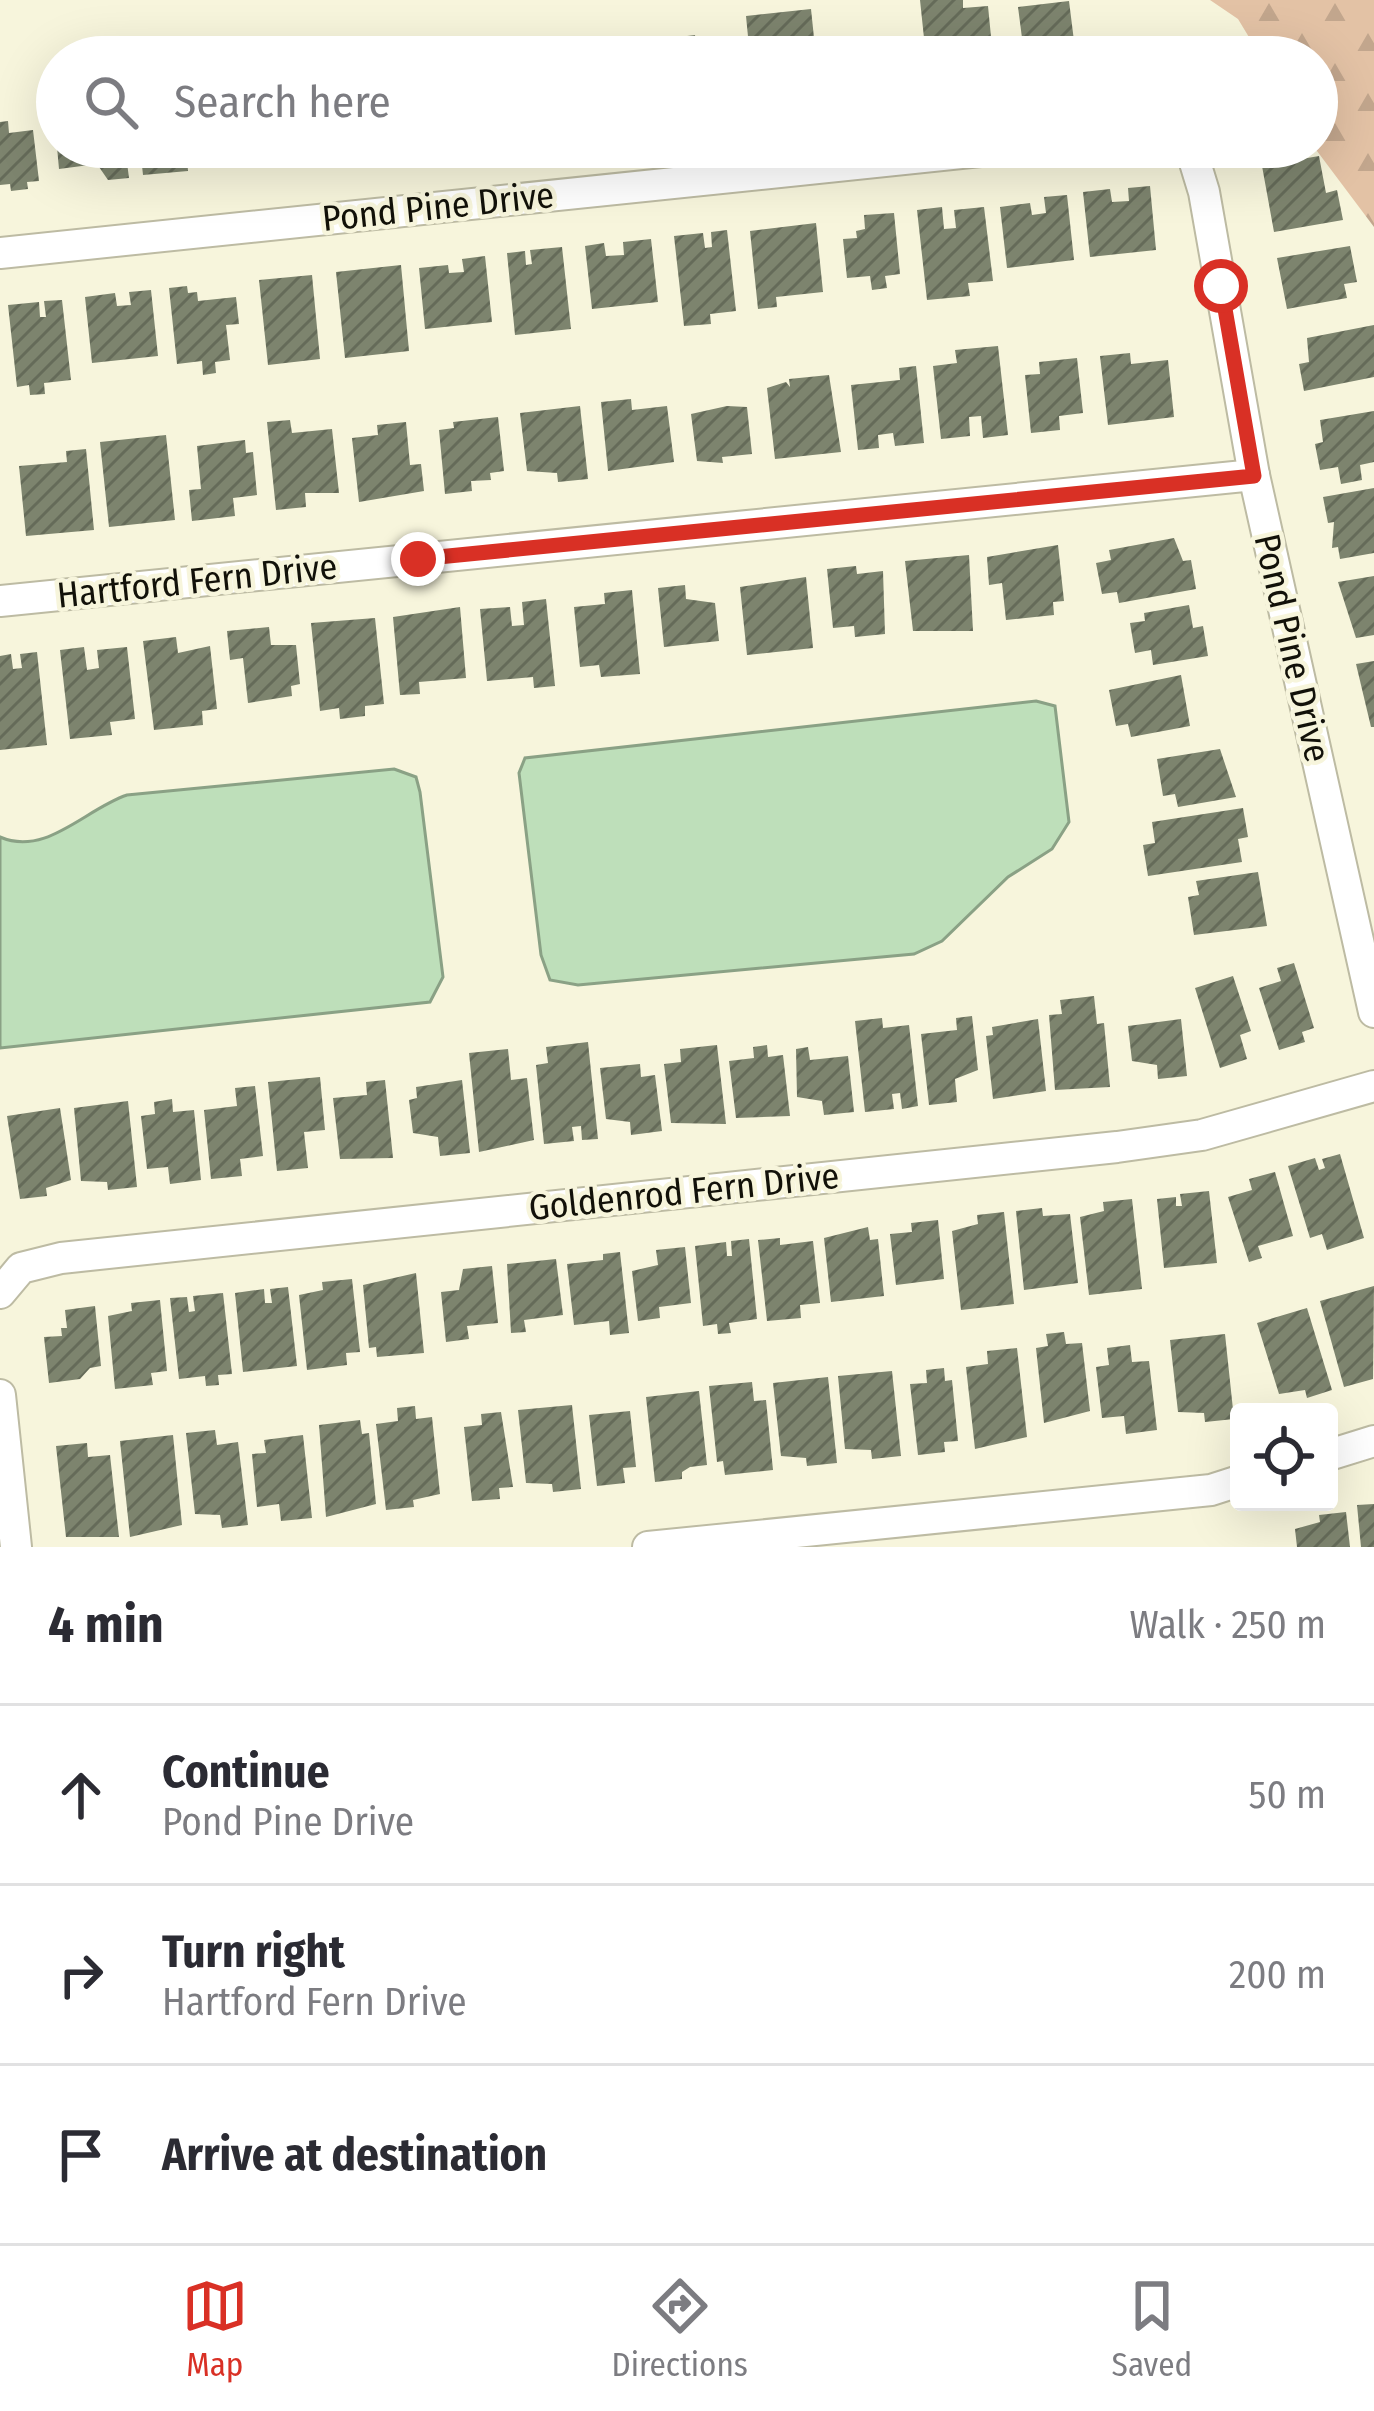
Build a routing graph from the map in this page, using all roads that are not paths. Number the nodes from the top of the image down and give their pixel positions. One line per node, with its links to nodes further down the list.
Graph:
1 (818, 168): 3 (street, Pond Pine Drive)
2 (1197, 168): 4 (street, Pond Pine Drive)
3 (0, 253)
4 (1254, 476): 5 (street, Hartford Fern Drive); 6 (street, Pond Pine Drive)
5 (0, 601)
6 (1374, 1012)
7 (1374, 1086): 8 (street, Goldenrod Fern Drive)
8 (0, 1293)
9 (0, 1395): 13 (street)
10 (1374, 1442): 11 (street)
11 (1338, 1452)
12 (1230, 1484): 14 (street)
13 (16, 1547)
14 (648, 1547)

